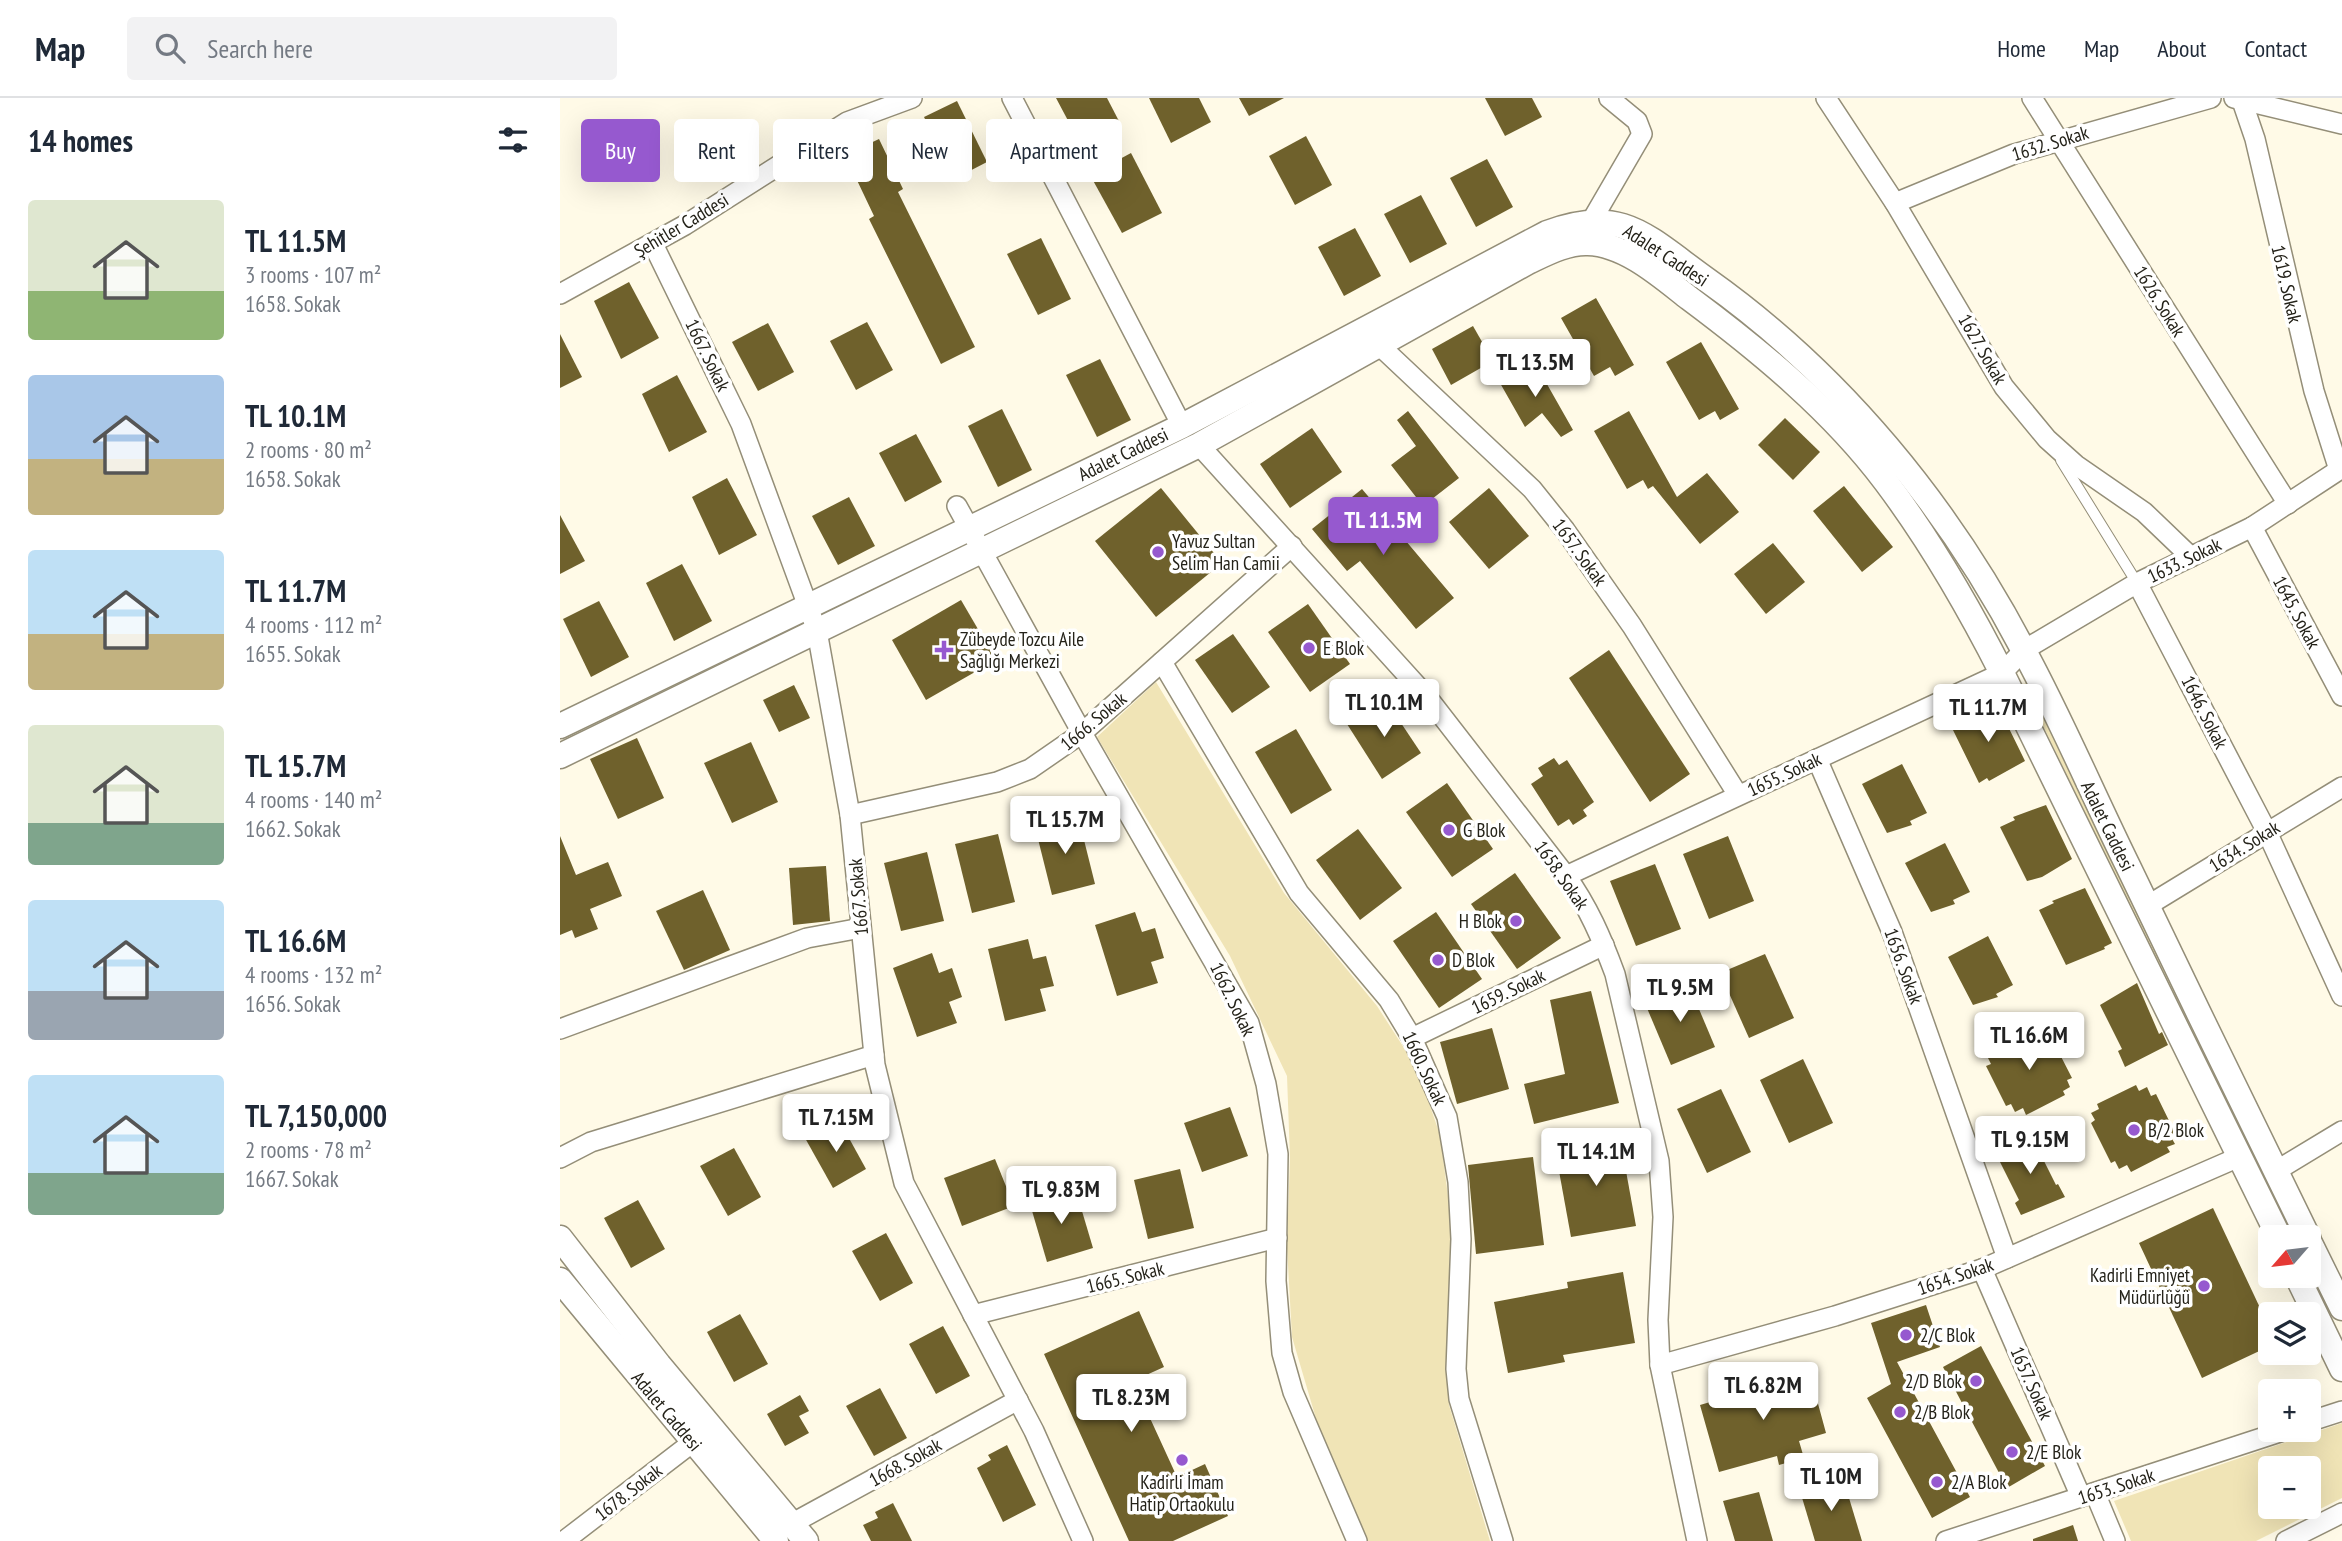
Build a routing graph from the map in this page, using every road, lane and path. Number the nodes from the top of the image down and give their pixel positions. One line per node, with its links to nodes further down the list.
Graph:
1 (912, 98): 12 (street, Şehitler Caddesi)
2 (1012, 98): 15 (street)
3 (1609, 98): 11 (street)
4 (1826, 98): 10 (street, 1627. Sokak)
5 (2032, 98): 9 (street, 1626. Sokak)
6 (2211, 98): 9 (street, 1632. Sokak)
7 (2239, 99): 8 (street); 18 (street, 1619. Sokak)
8 (2342, 124)
9 (2059, 140): 10 (street, 1632. Sokak); 19 (street, 1626. Sokak)
10 (1895, 203): 16 (street, 1627. Sokak)
11 (1592, 220): 15 (street, Adalet Caddesi); 29 (street, Adalet Caddesi)
12 (653, 244): 13 (street, Şehitler Caddesi); 27 (street, 1667. Sokak)
13 (560, 293)
14 (1379, 345): 17 (street); 31 (street); 38 (street, 1657. Sokak)
15 (1182, 426): 22 (street, Adalet Caddesi)
16 (2047, 439): 25 (street, 1627. Sokak); 26 (lane, 1646. Sokak)
17 (1199, 445): 23 (street, 1658. Sokak); 24 (street)
18 (2340, 469): 19 (street, 1633. Sokak)
19 (2288, 504): 21 (street, 1633. Sokak)
20 (957, 506): 22 (street, 1662. Sokak)
21 (2252, 527): 25 (street, 1633. Sokak); 32 (street, 1645. Sokak)
22 (970, 529): 24 (street, 1662. Sokak); 27 (street, Adalet Caddesi)
23 (1292, 546): 30 (street, 1666. Sokak); 41 (street, 1658. Sokak)
24 (982, 551): 28 (street); 34 (street, 1662. Sokak)
25 (2191, 557): 26 (street, 1633. Sokak)
26 (2137, 583): 29 (street, 1633. Sokak); 40 (street, 1646. Sokak)
27 (809, 606): 28 (street, 1667. Sokak); 33 (street, Adalet Caddesi)
28 (817, 631): 35 (street); 39 (street, 1667. Sokak)
29 (2024, 650): 31 (street, 1633. Sokak); 42 (street, Adalet Caddesi)
30 (1162, 662): 34 (street, 1666. Sokak); 47 (street, 1660. Sokak)
31 (2002, 673): 36 (street, 1655. Sokak); 50 (street)
32 (2342, 696)
33 (560, 726)
34 (1082, 733): 39 (street, 1666. Sokak); 56 (street, 1662. Sokak)
35 (560, 756)
36 (1817, 759): 38 (street, 1655. Sokak); 57 (street, 1656. Sokak)
37 (2342, 787): 40 (street, 1634. Sokak)
38 (1738, 795): 41 (street, 1655. Sokak)
39 (850, 816): 43 (street, 1667. Sokak)
40 (2267, 832): 42 (street, 1634. Sokak); 45 (street, 1646. Sokak)
41 (1566, 876): 44 (street, 1658. Sokak)
42 (2147, 906): 52 (street, Adalet Caddesi)
43 (861, 928): 46 (street); 48 (street, 1667. Sokak)
44 (1604, 945): 47 (street, 1659. Sokak); 64 (street, 1658. Sokak)
45 (2342, 996)
46 (560, 1030)
47 (1412, 1038): 77 (street, 1660. Sokak)
48 (874, 1055): 51 (street); 63 (street, 1667. Sokak)
49 (2342, 1131): 52 (street)
50 (2239, 1157): 53 (street); 57 (street, 1654. Sokak)
51 (560, 1158)
52 (2276, 1171): 54 (street, Adalet Caddesi)
53 (2273, 1225)
54 (2302, 1225)
55 (560, 1238): 73 (street)
56 (1277, 1238): 63 (street, 1665. Sokak); 76 (street, 1662. Sokak)
57 (2007, 1258): 59 (street, 1654. Sokak)
58 (2321, 1265): 62 (street, Adalet Caddesi)
59 (1982, 1269): 64 (street, 1654. Sokak); 71 (street, 1657. Sokak)
60 (560, 1280): 70 (street, Adalet Caddesi)
61 (2303, 1288): 65 (street)
62 (2342, 1308)
63 (973, 1315): 66 (street, 1667. Sokak)
64 (1660, 1365): 78 (street, 1658. Sokak)
65 (2342, 1369)
66 (1018, 1400): 73 (street, 1668. Sokak); 75 (street, 1667. Sokak)
67 (2342, 1411): 68 (street)
68 (2321, 1418)
69 (2258, 1439): 71 (street, 1653. Sokak)
70 (692, 1442): 73 (street, Adalet Caddesi); 74 (street, 1678. Sokak)
71 (2088, 1495): 79 (street, 1653. Sokak); 80 (street, 1657. Sokak)
72 (2342, 1513): 81 (street)
73 (791, 1535)
74 (564, 1541)
75 (1083, 1541)
76 (1357, 1541)
77 (1503, 1541)
78 (1697, 1541)
79 (1946, 1541)
80 (2115, 1541)
81 (2286, 1541)

